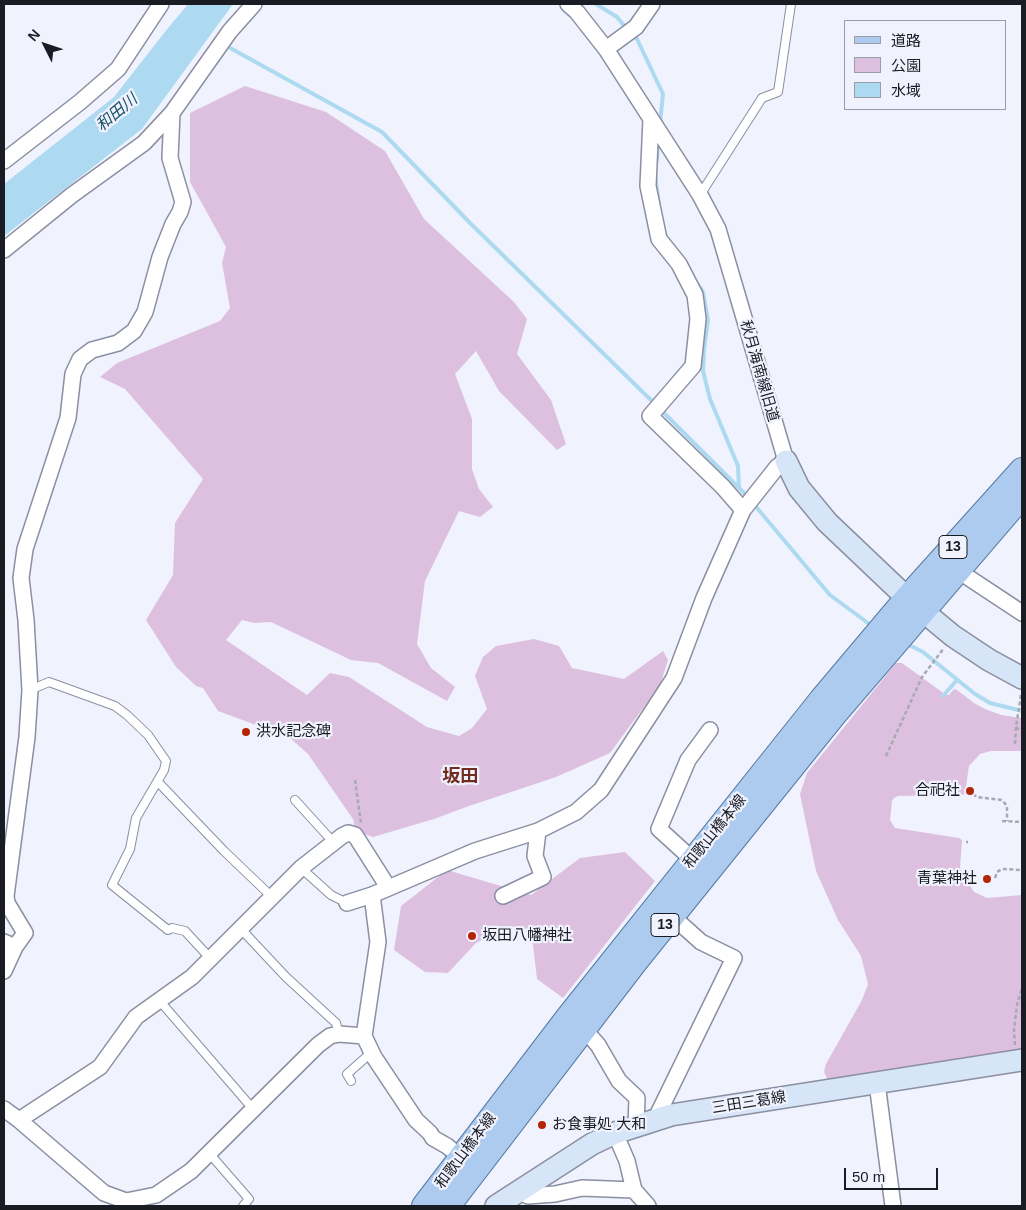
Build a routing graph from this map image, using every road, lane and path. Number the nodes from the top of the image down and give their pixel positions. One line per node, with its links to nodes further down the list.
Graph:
1 (161, 4): 9 (street)
2 (254, 4): 7 (street)
3 (568, 4): 6 (street, 秋月海南線旧道)
4 (652, 4): 6 (street)
5 (790, 4): 10 (lane)
6 (606, 49): 8 (street, 秋月海南線旧道)
7 (172, 113): 11 (street); 22 (street)
8 (651, 119): 10 (street, 秋月海南線旧道); 15 (street)
9 (4, 161)
10 (700, 195): 12 (street, 秋月海南線旧道)
11 (4, 250)
12 (786, 461): 15 (street); 17 (main road, 秋月海南線旧道)
13 (1022, 470): 17 (main road, 和歌山橋本線 / 13)
14 (1022, 496): 16 (main road, 和歌山橋本線 / 13)
15 (745, 508): 35 (street)
16 (957, 570): 17 (main road, 和歌山橋本線 / 13); 18 (street)
17 (915, 604): 19 (main road, 和歌山橋本線 / 13); 21 (main road, 秋月海南線旧道)
18 (1022, 613)
19 (878, 648): 38 (main road, 和歌山橋本線 / 13); 47 (main road, 和歌山橋本線 / 13)
20 (940, 654): 27 (path)
21 (1022, 686): 23 (path)
22 (30, 690): 29 (lane); 49 (street)
23 (1016, 727): 25 (path); 26 (path)
24 (710, 730): 38 (street)
25 (1022, 732)
26 (1015, 744)
27 (886, 756)
28 (355, 780): 36 (path)
29 (158, 782): 44 (lane); 50 (lane)
30 (973, 794): 33 (path)
31 (295, 800): 37 (lane)
32 (1002, 821): 33 (path)
33 (1007, 821): 34 (path)
34 (1022, 822)
35 (538, 831): 42 (street); 45 (street)
36 (355, 835): 37 (street); 42 (street)
37 (334, 843): 39 (street)
38 (693, 860): 67 (main road, 和歌山橋本線 / 13)
39 (301, 868): 44 (street); 46 (lane)
40 (1022, 870): 41 (path)
41 (995, 878)
42 (388, 888): 43 (street)
43 (372, 895): 46 (street); 56 (street)
44 (272, 896): 48 (street)
45 (503, 896)
46 (347, 903)
47 (672, 916): 54 (main road, 和歌山橋本線 / 13); 64 (street)
48 (240, 928): 50 (street); 55 (lane)
49 (10, 945): 51 (street)
50 (210, 958): 53 (street)
51 (4, 971)
52 (1022, 988): 58 (path)
53 (158, 1000): 62 (lane); 63 (street)
54 (583, 1028): 64 (street); 67 (main road, 和歌山橋本線 / 13)
55 (339, 1034): 56 (street); 62 (street)
56 (364, 1036): 57 (street)
57 (372, 1052): 59 (lane); 67 (street)
58 (1019, 1061): 60 (main road, 三田三葛線)
59 (351, 1081)
60 (877, 1083): 64 (main road, 三田三葛線); 75 (street)
61 (4, 1109): 63 (street)
62 (253, 1109): 66 (street)
63 (20, 1120): 71 (street)
64 (646, 1123): 65 (main road, 三田三葛線)
65 (615, 1133): 68 (street); 69 (main road, 三田三葛線)
66 (209, 1153): 71 (street); 72 (lane)
67 (469, 1163): 70 (main road, 和歌山橋本線 / 13)
68 (634, 1190): 69 (street); 74 (street)
69 (520, 1192): 73 (main road, 三田三葛線)
70 (444, 1203)
71 (127, 1204)
72 (243, 1206)
73 (496, 1206)
74 (648, 1206)
75 (893, 1206)

